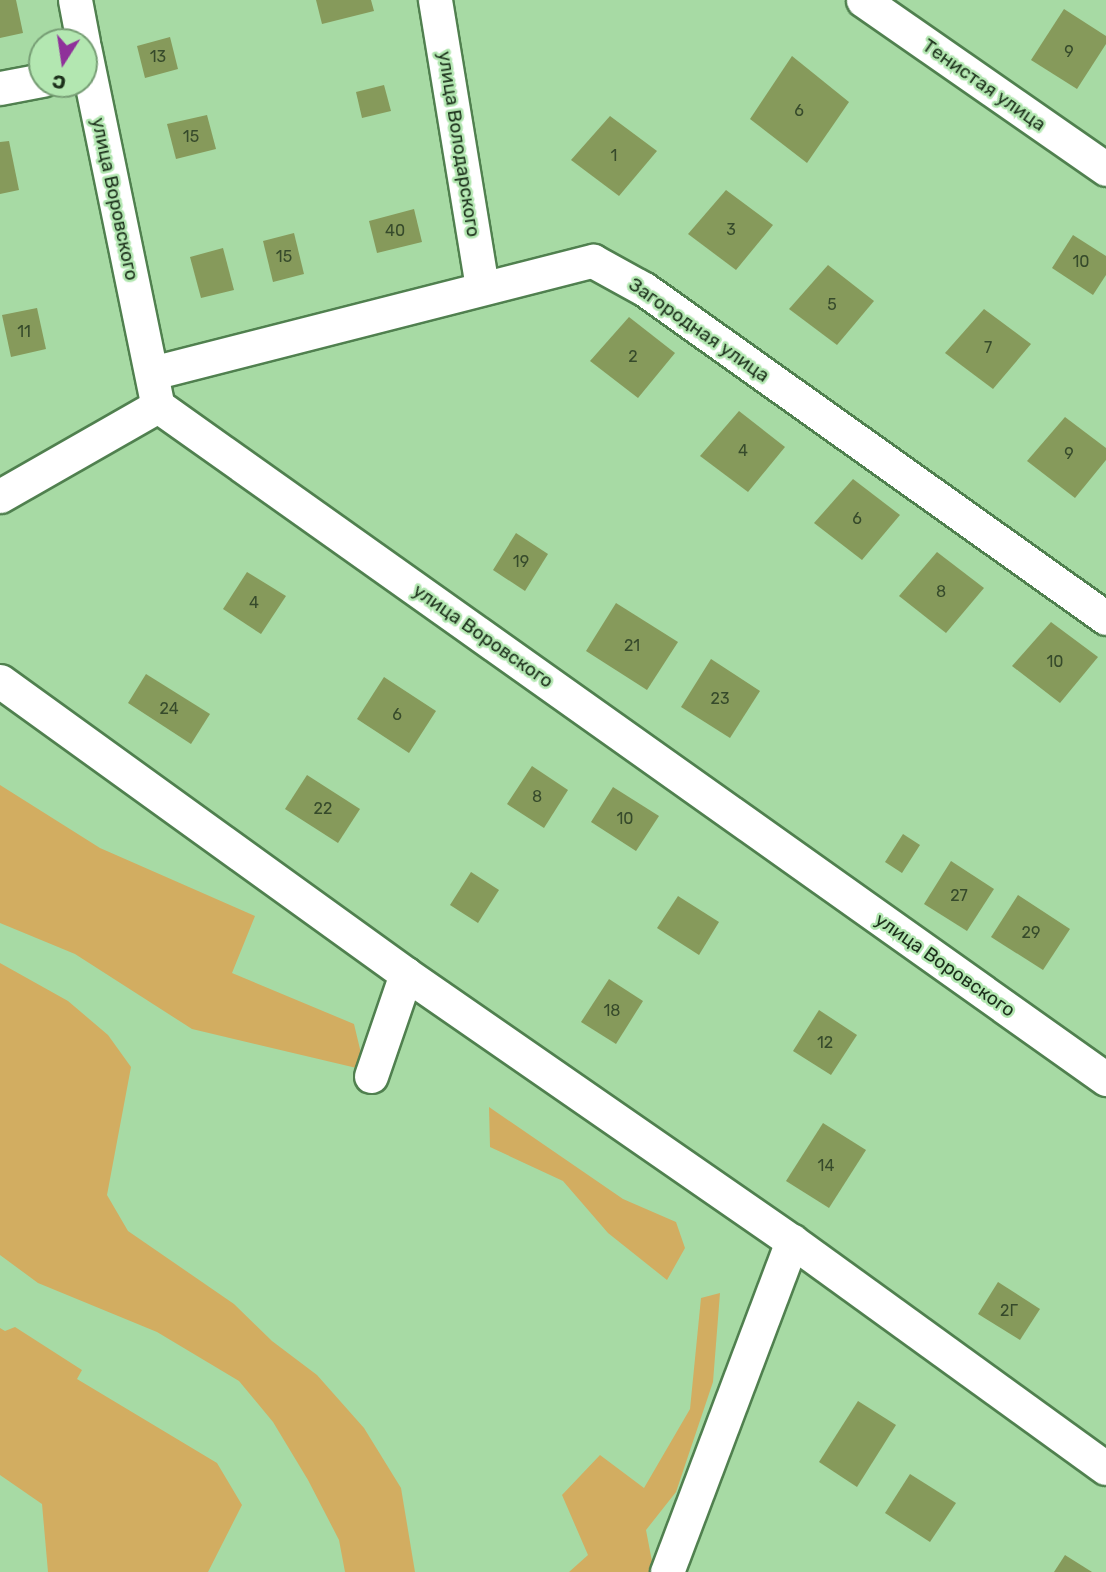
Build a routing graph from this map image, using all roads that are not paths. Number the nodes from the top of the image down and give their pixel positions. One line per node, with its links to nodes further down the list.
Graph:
1 (75, 0): 4 (street, улица Воровского)
2 (435, 0): 9 (street, улица Володарского)
3 (863, 0): 8 (street, Тенистая улица)
4 (80, 28)
5 (28, 83): 6 (street)
6 (0, 88)
7 (94, 98): 10 (street, улица Воровского)
8 (1106, 169)
9 (482, 287): 10 (street, Загородная улица); 13 (street, Загородная улица)
10 (152, 373): 11 (street, улица Воровского)
11 (158, 406): 12 (street); 17 (street, улица Воровского)
12 (0, 496)
13 (1106, 618)
14 (0, 681): 15 (street)
15 (406, 974): 16 (street); 18 (street)
16 (371, 1076)
17 (1106, 1079)
18 (792, 1241): 19 (street); 20 (street)
19 (1106, 1468)
20 (667, 1572)

